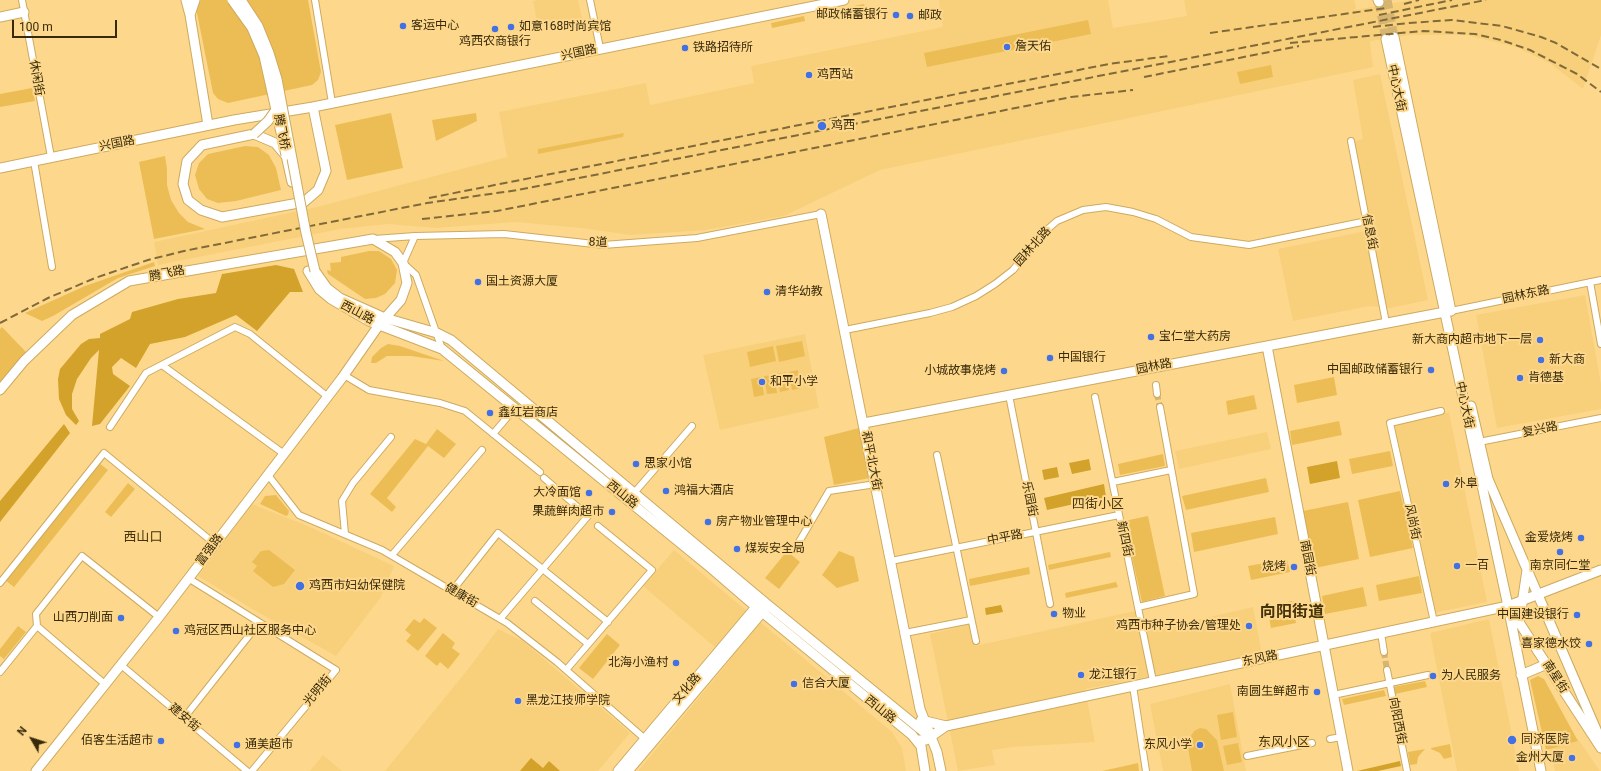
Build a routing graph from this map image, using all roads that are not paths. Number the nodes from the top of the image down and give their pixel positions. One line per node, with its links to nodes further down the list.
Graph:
1 (22, 0): 10 (street, 休闲街)
2 (186, 0): 11 (main road)
3 (195, 0): 11 (main road)
4 (232, 0): 18 (main road, 腾飞桥, bridge)
5 (241, 0): 15 (main road, 腾飞桥, bridge)
6 (315, 0): 16 (street)
7 (590, 0): 14 (street)
8 (844, 0): 9 (main road, 兴国路)
9 (799, 4): 14 (main road, 兴国路)
10 (24, 12): 12 (main road); 23 (street, 休闲街)
11 (190, 15): 19 (main road)
12 (0, 17)
13 (1390, 38): 36 (main road, 中心大街)
14 (600, 48): 16 (main road, 兴国路)
15 (282, 101): 18 (main road, bridge); 25 (main road, 腾飞桥, bridge)
16 (332, 103): 17 (main road, 兴国路)
17 (313, 107): 19 (main road, 兴国路); 20 (main road)
18 (276, 110): 20 (main road, bridge); 22 (main road, 腾飞桥, bridge)
19 (208, 125): 23 (main road, 兴国路)
20 (254, 134): 22 (main road)
21 (1351, 140): 28 (street, 信息街)
22 (286, 155): 25 (main road, bridge); 33 (main road, 腾飞桥)
23 (51, 157): 24 (main road, 兴国路)
24 (34, 161): 26 (main road, 兴国路); 32 (street)
25 (294, 166): 33 (main road, 腾飞桥, bridge)
26 (0, 168)
27 (821, 214): 29 (street, 8道); 39 (main road, 和平北大街)
28 (1367, 221): 38 (street, 信息街); 39 (street, 园林北路)
29 (416, 236): 30 (street, 8道); 31 (street)
30 (373, 239): 31 (main road); 47 (main road, 腾飞路)
31 (403, 263): 37 (main road, 富强路); 40 (street)
32 (52, 267)
33 (311, 271): 37 (main road, 西山路)
34 (1601, 280): 35 (street, 园林东路)
35 (1590, 282): 36 (street, 园林东路); 41 (street)
36 (1448, 311): 38 (main road, 园林路); 61 (main road, 中心大街); 92 (main road, 中心大街)
37 (382, 321): 40 (main road, 西山路); 43 (main road, 西山路); 45 (main road, 富强路)
38 (1386, 323): 42 (main road, 园林路)
39 (845, 330): 56 (main road, 和平北大街)
40 (437, 334): 43 (street); 71 (main road, 西山路)
41 (1601, 344)
42 (1267, 346): 49 (main road, 园林路); 107 (main road, 南园街)
43 (442, 348): 53 (main road, 西山路)
44 (162, 365): 50 (street); 58 (street); 63 (street)
45 (344, 376): 50 (main road, 富强路); 59 (street)
46 (1156, 385): 48 (street)
47 (0, 390)
48 (1157, 394)
49 (1009, 395): 56 (main road, 园林路); 74 (street, 乐园街)
50 (328, 397): 63 (main road, 富强路)
51 (1095, 397): 69 (street, 新四街)
52 (1160, 407): 65 (street)
53 (514, 408): 59 (street); 94 (main road, 西山路)
54 (1441, 411): 99 (street, 风尚街)
55 (1601, 418): 61 (street, 复兴路)
56 (864, 423): 70 (main road, 和平北大街)
57 (692, 426): 71 (street)
58 (110, 427)
59 (493, 434): 66 (street)
60 (390, 437): 75 (street)
61 (1479, 442): 82 (main road, 中心大街)
62 (482, 450): 79 (street)
63 (284, 454): 67 (main road, 富强路)
64 (937, 455): 78 (street)
65 (1172, 470): 69 (street); 93 (street)
66 (540, 472)
67 (268, 475): 75 (street, 健康街); 76 (main road, 富强路)
68 (544, 478): 81 (street)
69 (1113, 482): 72 (street, 新四街)
70 (876, 484): 77 (street); 80 (main road, 和平北大街)
71 (634, 492): 91 (main road, 西山路)
72 (1119, 516): 74 (street, 中平路); 93 (street, 新四街)
73 (598, 526): 98 (street)
74 (1036, 532): 78 (street, 中平路); 90 (street, 乐园街)
75 (345, 534): 79 (street, 健康街)
76 (215, 544): 84 (main road, 富强路); 85 (street)
77 (796, 547)
78 (956, 548): 80 (street, 中平路); 97 (street)
79 (392, 555): 86 (street, 健康街)
80 (891, 561): 103 (main road, 和平北大街)
81 (542, 569): 86 (street); 96 (street); 98 (street)
82 (1527, 569): 87 (main road, 中心大街); 88 (main road)
83 (1601, 570): 87 (main road, 东风路)
84 (188, 578): 95 (main road, 富强路); 100 (street, 光明街)
85 (0, 583)
86 (452, 591): 96 (street, 健康街)
87 (1538, 594): 88 (main road, 东风路); 128 (main road, 中心大街)
88 (1522, 600): 92 (main road, 东风路); 101 (main road)
89 (535, 601): 106 (street)
90 (1050, 604)
91 (769, 605): 94 (main road); 124 (main road, 西山路)
92 (1508, 606): 99 (main road, 东风路); 101 (main road, 南星街); 111 (main road, 中心大街)
93 (1138, 607): 117 (street, 新四街)
94 (759, 610): 124 (main road, 西山路); 130 (main road, 文化路)
95 (159, 617): 102 (street); 110 (main road, 富强路)
96 (500, 618): 112 (street, 健康街)
97 (971, 620): 103 (street); 105 (street)
98 (608, 622): 106 (street)
99 (1434, 622): 104 (main road, 东风路)
100 (259, 623): 122 (street); 135 (street, 光明街)
101 (1519, 623): 109 (main road, 南星街); 111 (main road)
102 (37, 626): 114 (street); 119 (street)
103 (905, 633): 124 (main road, 和平北大街)
104 (1380, 633): 107 (main road, 东风路); 108 (street)
105 (976, 641)
106 (588, 644): 112 (street)
107 (1323, 645): 117 (main road, 东风路); 126 (main road, 南园街)
108 (1384, 652)
109 (1547, 664): 116 (main road); 131 (main road, 南星街)
110 (121, 666): 119 (main road, 富强路); 122 (street, 建安街)
111 (1519, 666): 116 (main road, 中心大街)
112 (566, 670): 130 (street, 健康街)
113 (1388, 670): 118 (street, 向阳西街)
114 (0, 672)
115 (1428, 675): 118 (street)
116 (1521, 675): 143 (main road, 中心大街)
117 (1153, 681): 120 (main road, 东风路)
118 (1390, 683): 121 (street); 142 (street, 向阳西街)
119 (106, 685): 133 (main road, 富强路)
120 (1132, 686): 123 (main road, 东风路); 140 (street)
121 (1338, 694)
122 (184, 718): 134 (street, 建安街)
123 (946, 726): 124 (main road); 125 (main road, 东风路)
124 (919, 731): 125 (main road, 东风路); 125 (main road, 西山路); 138 (main road, 和平北大街)
125 (930, 737): 139 (main road)
126 (1341, 737): 127 (street); 141 (main road, 南园街)
127 (1330, 739)
128 (1601, 741)
129 (1312, 743): 132 (street)
130 (643, 745): 136 (main road, 文化路); 137 (main road, 文化路)
131 (1601, 748)
132 (1247, 756)
133 (36, 771)
134 (247, 771)
135 (252, 771)
136 (618, 771)
137 (628, 771)
138 (925, 771)
139 (941, 771)
140 (1146, 771)
141 (1348, 771)
142 (1407, 771)
143 (1540, 771)

